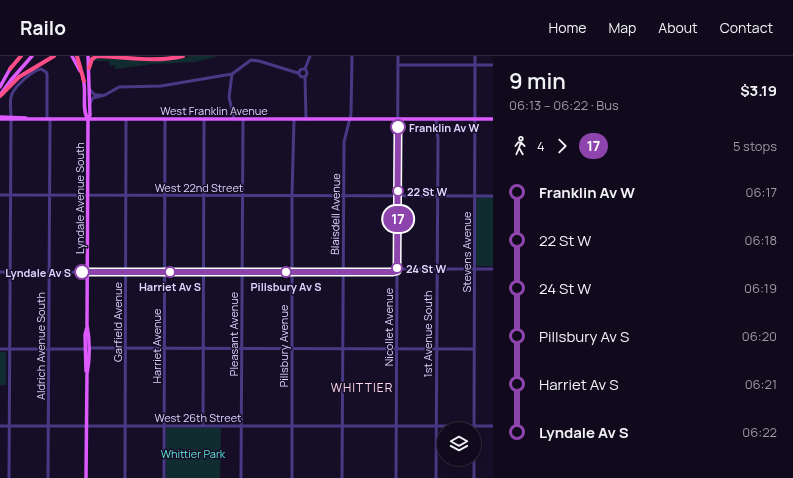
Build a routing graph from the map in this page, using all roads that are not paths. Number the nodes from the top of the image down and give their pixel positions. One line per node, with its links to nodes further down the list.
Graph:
1 (18, 56): 17 (main road)
2 (21, 56): 17 (highway)
3 (32, 56): 26 (main road)
4 (54, 56): 26 (highway)
5 (72, 56): 22 (main road)
6 (77, 56): 22 (highway)
7 (88, 56): 16 (main road)
8 (183, 56): 16 (highway)
9 (310, 56): 18 (street)
10 (352, 56): 39 (street, Blaisdell Avenue)
11 (398, 56): 13 (street, Nicollet Avenue)
12 (474, 56): 14 (street, Stevens Avenue)
13 (398, 65): 14 (street); 40 (street, Nicollet Avenue)
14 (475, 65): 15 (street); 42 (street, Stevens Avenue)
15 (493, 65)
16 (89, 68): 24 (main road)
17 (10, 69): 23 (main road)
18 (304, 69): 19 (street); 21 (street)
19 (298, 73): 20 (street); 21 (street)
20 (232, 74): 25 (street); 35 (street)
21 (305, 76): 38 (street)
22 (84, 81): 31 (main road)
23 (0, 87)
24 (90, 89): 25 (street); 27 (main road)
25 (108, 93): 27 (street)
26 (0, 96)
27 (90, 103): 31 (main road)
28 (0, 118): 29 (main road, West Franklin Avenue)
29 (11, 118): 30 (main road, West Franklin Avenue); 30 (street, Aldrich Avenue South); 45 (street)
30 (48, 119): 31 (main road, West Franklin Avenue); 46 (street, Aldrich Avenue South)
31 (88, 119): 32 (main road, West Franklin Avenue); 47 (main road, Lyndale Avenue South)
32 (126, 119): 33 (main road, West Franklin Avenue); 48 (street, Garfield Avenue)
33 (165, 119): 34 (main road, West Franklin Avenue); 49 (street, Harriet Avenue)
34 (204, 119): 35 (main road, West Franklin Avenue); 50 (street)
35 (234, 119): 36 (main road, West Franklin Avenue)
36 (243, 119): 37 (main road, West Franklin Avenue); 51 (street, Pleasant Avenue)
37 (294, 119): 38 (main road, West Franklin Avenue); 52 (street, Pillsbury Avenue)
38 (306, 119): 39 (main road, West Franklin Avenue)
39 (349, 119): 40 (main road, West Franklin Avenue); 53 (street, Blaisdell Avenue)
40 (398, 119): 41 (main road, West Franklin Avenue); 54 (street, Nicollet Avenue)
41 (436, 119): 42 (main road, West Franklin Avenue); 55 (street, 1st Avenue South)
42 (475, 119): 43 (main road, West Franklin Avenue); 56 (street, Stevens Avenue)
43 (493, 119)
44 (0, 195): 45 (street, West 22nd Street)
45 (11, 195): 46 (street, West 22nd Street); 63 (street)
46 (50, 195): 47 (street, West 22nd Street); 64 (street, Aldrich Avenue South)
47 (88, 195): 48 (street, West 22nd Street); 65 (main road, Lyndale Avenue South)
48 (127, 195): 49 (street, West 22nd Street); 66 (street, Garfield Avenue)
49 (165, 195): 50 (street, West 22nd Street); 67 (street, Harriet Avenue)
50 (204, 195): 51 (street, West 22nd Street); 68 (street)
51 (243, 196): 52 (street, West 22nd Street); 69 (street, Pleasant Avenue)
52 (292, 196): 53 (street, West 22nd Street); 70 (street, Pillsbury Avenue)
53 (344, 196): 54 (street, West 22nd Street); 71 (street, Blaisdell Avenue)
54 (398, 196): 55 (street, West 22nd Street); 61 (street, Nicollet Avenue)
55 (437, 196): 56 (street, West 22nd Street); 58 (street, 1st Avenue South)
56 (475, 196): 57 (street, West 22nd Street); 59 (street, Stevens Avenue)
57 (493, 196)
58 (437, 268): 59 (street); 61 (street); 83 (street, 1st Avenue South)
59 (475, 269): 60 (street); 84 (street, Stevens Avenue)
60 (493, 269)
61 (397, 271): 71 (street); 82 (street, Nicollet Avenue)
62 (0, 272): 63 (street)
63 (10, 272): 64 (street); 74 (street)
64 (49, 272): 65 (street); 75 (street, Aldrich Avenue South)
65 (88, 272): 66 (street); 72 (main road, Lyndale Avenue South)
66 (126, 272): 67 (street); 76 (street, Garfield Avenue)
67 (165, 272): 68 (street); 77 (street, Harriet Avenue)
68 (203, 272): 69 (street); 78 (street)
69 (242, 272): 70 (street); 79 (street, Pleasant Avenue)
70 (292, 272): 71 (street); 80 (street, Pillsbury Avenue)
71 (343, 272): 81 (street, Blaisdell Avenue)
72 (87, 348): 75 (street); 76 (street); 90 (main road, Lyndale Avenue South)
73 (0, 349): 74 (street)
74 (10, 349): 75 (street); 88 (street)
75 (49, 349): 89 (street, Aldrich Avenue South)
76 (126, 349): 77 (street); 91 (street, Garfield Avenue)
77 (164, 349): 78 (street); 92 (street, Harriet Avenue)
78 (203, 349): 79 (street); 86 (street)
79 (242, 349): 80 (street); 93 (street, Pleasant Avenue)
80 (292, 349): 81 (street); 94 (street, Pillsbury Avenue)
81 (343, 349): 82 (street); 95 (street, Blaisdell Avenue)
82 (397, 349): 83 (street); 96 (street, Nicollet Avenue)
83 (436, 349): 84 (street); 97 (street, 1st Avenue South)
84 (474, 349): 85 (street, Stevens Avenue)
85 (474, 422)
86 (203, 425): 92 (street, West 26th Street); 93 (street, West 26th Street)
87 (0, 426): 88 (street, West 26th Street)
88 (9, 426): 89 (street, West 26th Street); 101 (street)
89 (48, 426): 90 (street, West 26th Street); 102 (street, Aldrich Avenue South)
90 (87, 426): 91 (street, West 26th Street); 103 (main road, Lyndale Avenue South)
91 (126, 426): 92 (street, West 26th Street); 104 (street, Garfield Avenue)
92 (164, 426): 105 (street, Harriet Avenue)
93 (241, 426): 94 (street, West 26th Street); 106 (street, Pleasant Avenue)
94 (292, 426): 95 (street, West 26th Street); 107 (street, Pillsbury Avenue)
95 (343, 426): 96 (street, West 26th Street); 108 (street, Blaisdell Avenue)
96 (396, 426): 97 (street, West 26th Street); 109 (street, Nicollet Avenue)
97 (436, 426): 110 (street, 1st Avenue South)
98 (481, 426): 99 (street, West 26th Street)
99 (493, 426)
100 (474, 466): 111 (street)
101 (9, 478)
102 (48, 478)
103 (86, 478)
104 (125, 478)
105 (164, 478)
106 (241, 478)
107 (292, 478)
108 (342, 478)
109 (396, 478)
110 (436, 478)
111 (474, 478)

